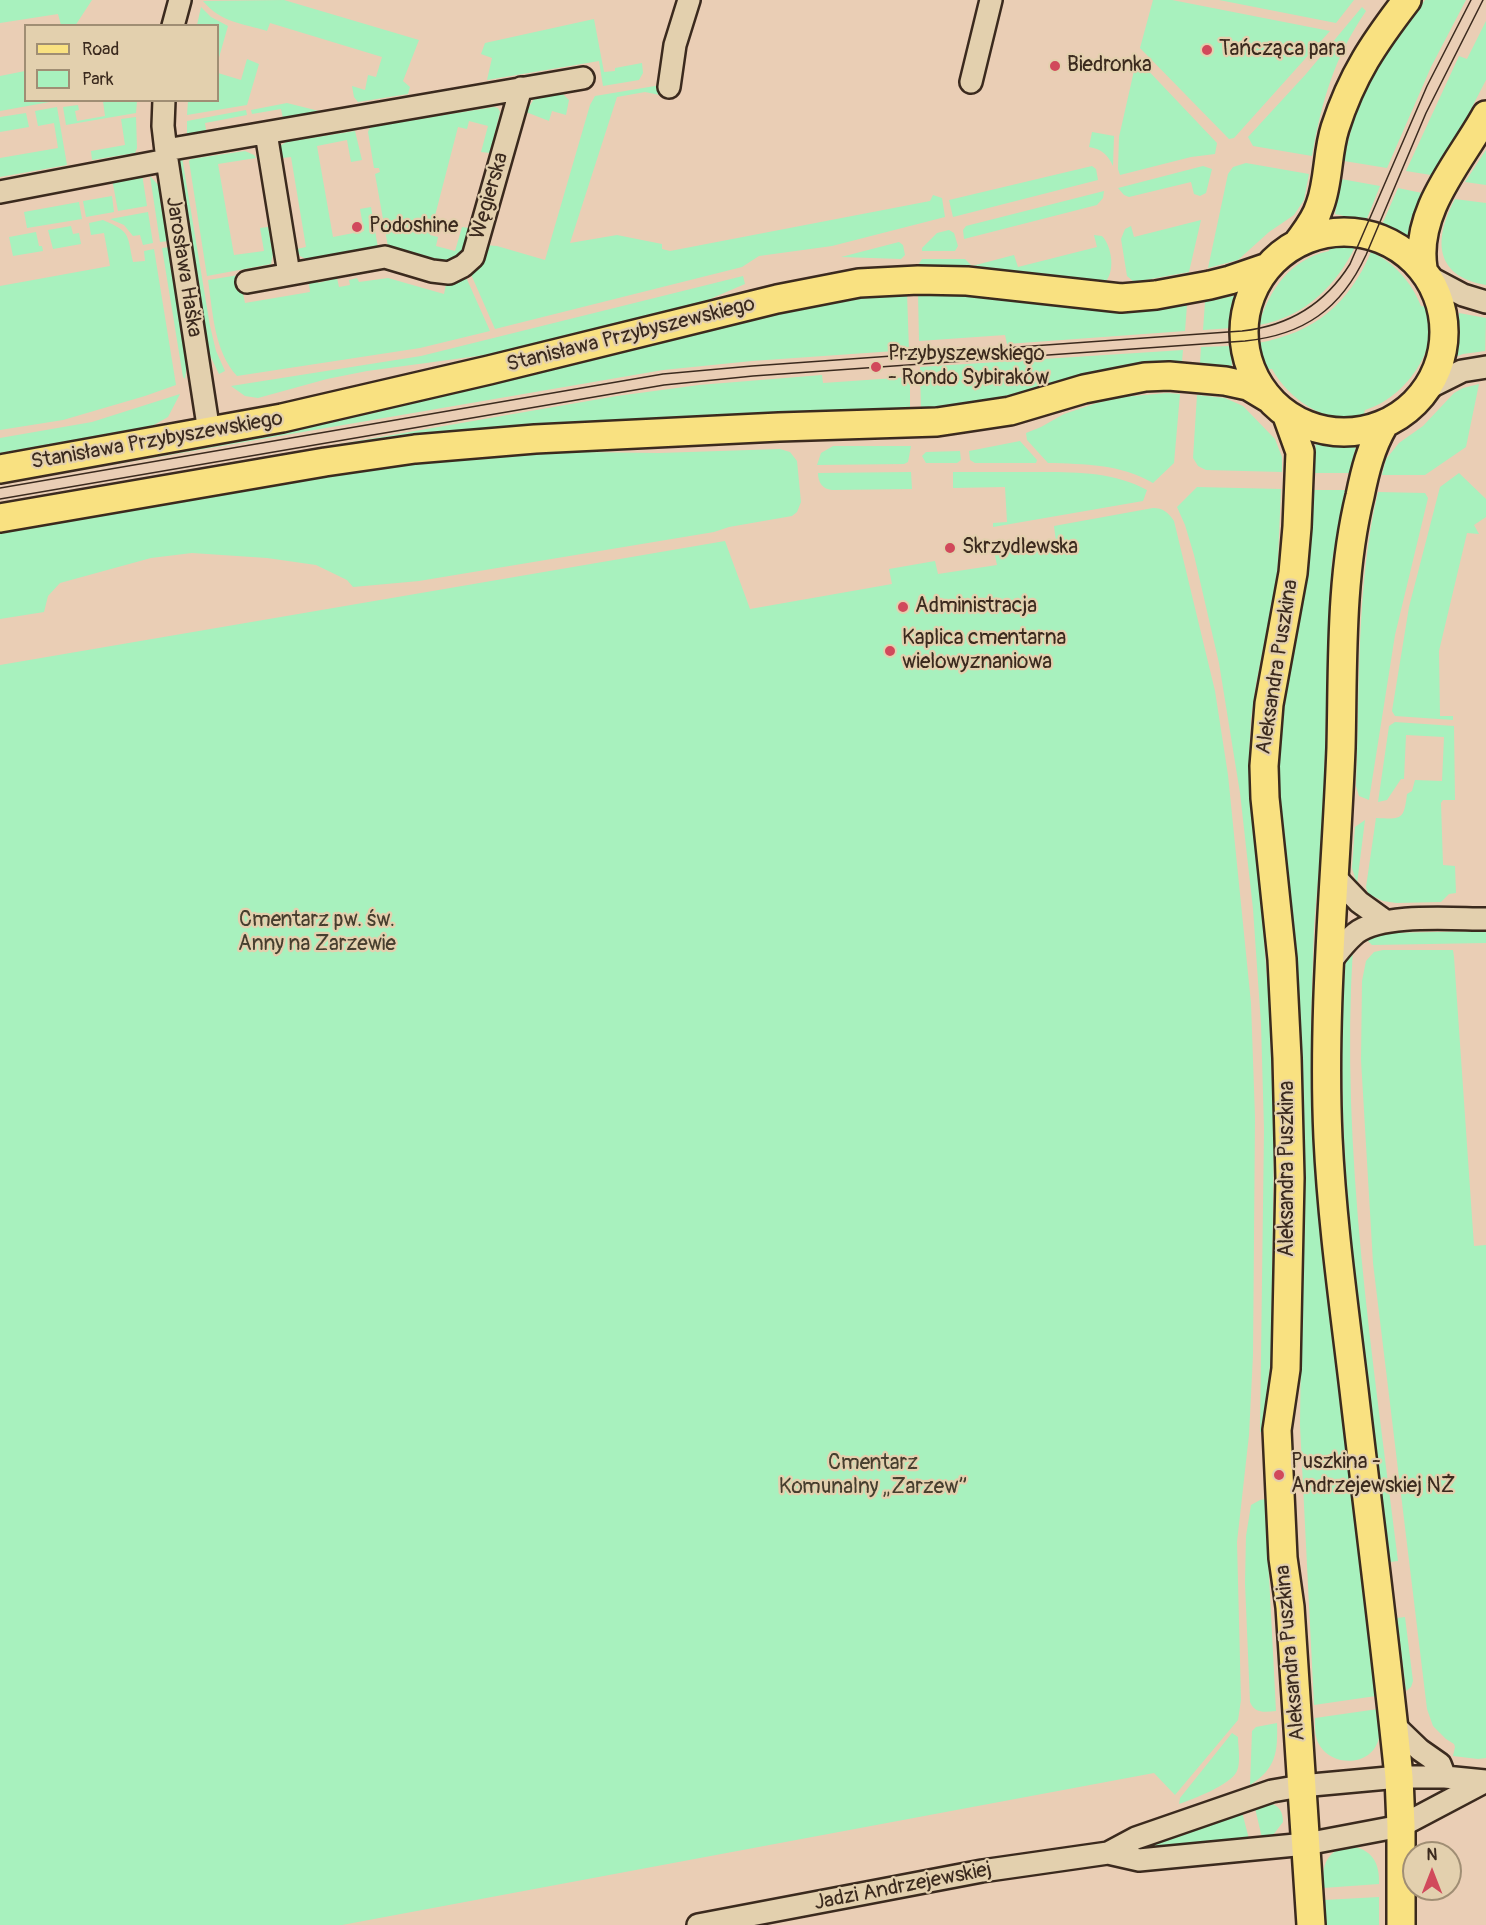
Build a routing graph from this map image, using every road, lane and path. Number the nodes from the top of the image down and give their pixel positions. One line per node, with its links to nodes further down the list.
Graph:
1 (180, 0): 5 (street)
2 (689, 0): 8 (street)
3 (991, 0): 7 (street)
4 (1407, 0): 15 (main road)
5 (174, 24)
6 (583, 78): 9 (street)
7 (971, 82)
8 (669, 87)
9 (521, 88): 12 (street); 18 (street, Węgierska)
10 (164, 102): 13 (street, Jarosława Haška)
11 (1486, 115): 17 (main road)
12 (266, 133): 13 (street); 18 (street)
13 (166, 155): 14 (street); 25 (street, Jarosława Haška)
14 (0, 192)
15 (1299, 241): 16 (main road); 17 (main road)
16 (1265, 268): 23 (main road); 25 (main road, Stanisława Przybyszewskiego)
17 (1427, 273): 20 (street); 22 (main road)
18 (289, 274): 19 (street, Węgierska)
19 (247, 282)
20 (1486, 302)
21 (1486, 367): 22 (street)
22 (1428, 388): 24 (main road)
23 (1277, 407): 24 (main road); 27 (main road); 36 (main road, Aleksandra Puszkina)
24 (1384, 425): 28 (main road, Aleksandra Puszkina)
25 (209, 432): 26 (main road, Stanisława Przybyszewskiego)
26 (0, 469)
27 (0, 518)
28 (1334, 876): 30 (street); 31 (main road, Aleksandra Puszkina)
29 (1486, 919): 30 (street)
30 (1384, 920): 31 (street)
31 (1328, 965): 32 (main road, Aleksandra Puszkina)
32 (1394, 1725): 33 (main road, Aleksandra Puszkina); 34 (street)
33 (1399, 1777): 34 (street, Jadzi Andrzejewskiej); 36 (street, Jadzi Andrzejewskiej); 37 (main road, Aleksandra Puszkina)
34 (1445, 1777): 35 (street, Jadzi Andrzejewskiej)
35 (1486, 1781): 37 (street, Jadzi Andrzejewskiej)
36 (1301, 1786): 38 (main road, Aleksandra Puszkina); 39 (street, Jadzi Andrzejewskiej)
37 (1401, 1826): 38 (street, Jadzi Andrzejewskiej); 42 (main road, Aleksandra Puszkina)
38 (1306, 1844): 39 (street, Jadzi Andrzejewskiej); 41 (main road, Aleksandra Puszkina)
39 (1108, 1853): 40 (street, Jadzi Andrzejewskiej)
40 (698, 1925)
41 (1311, 1925)
42 (1401, 1925)

